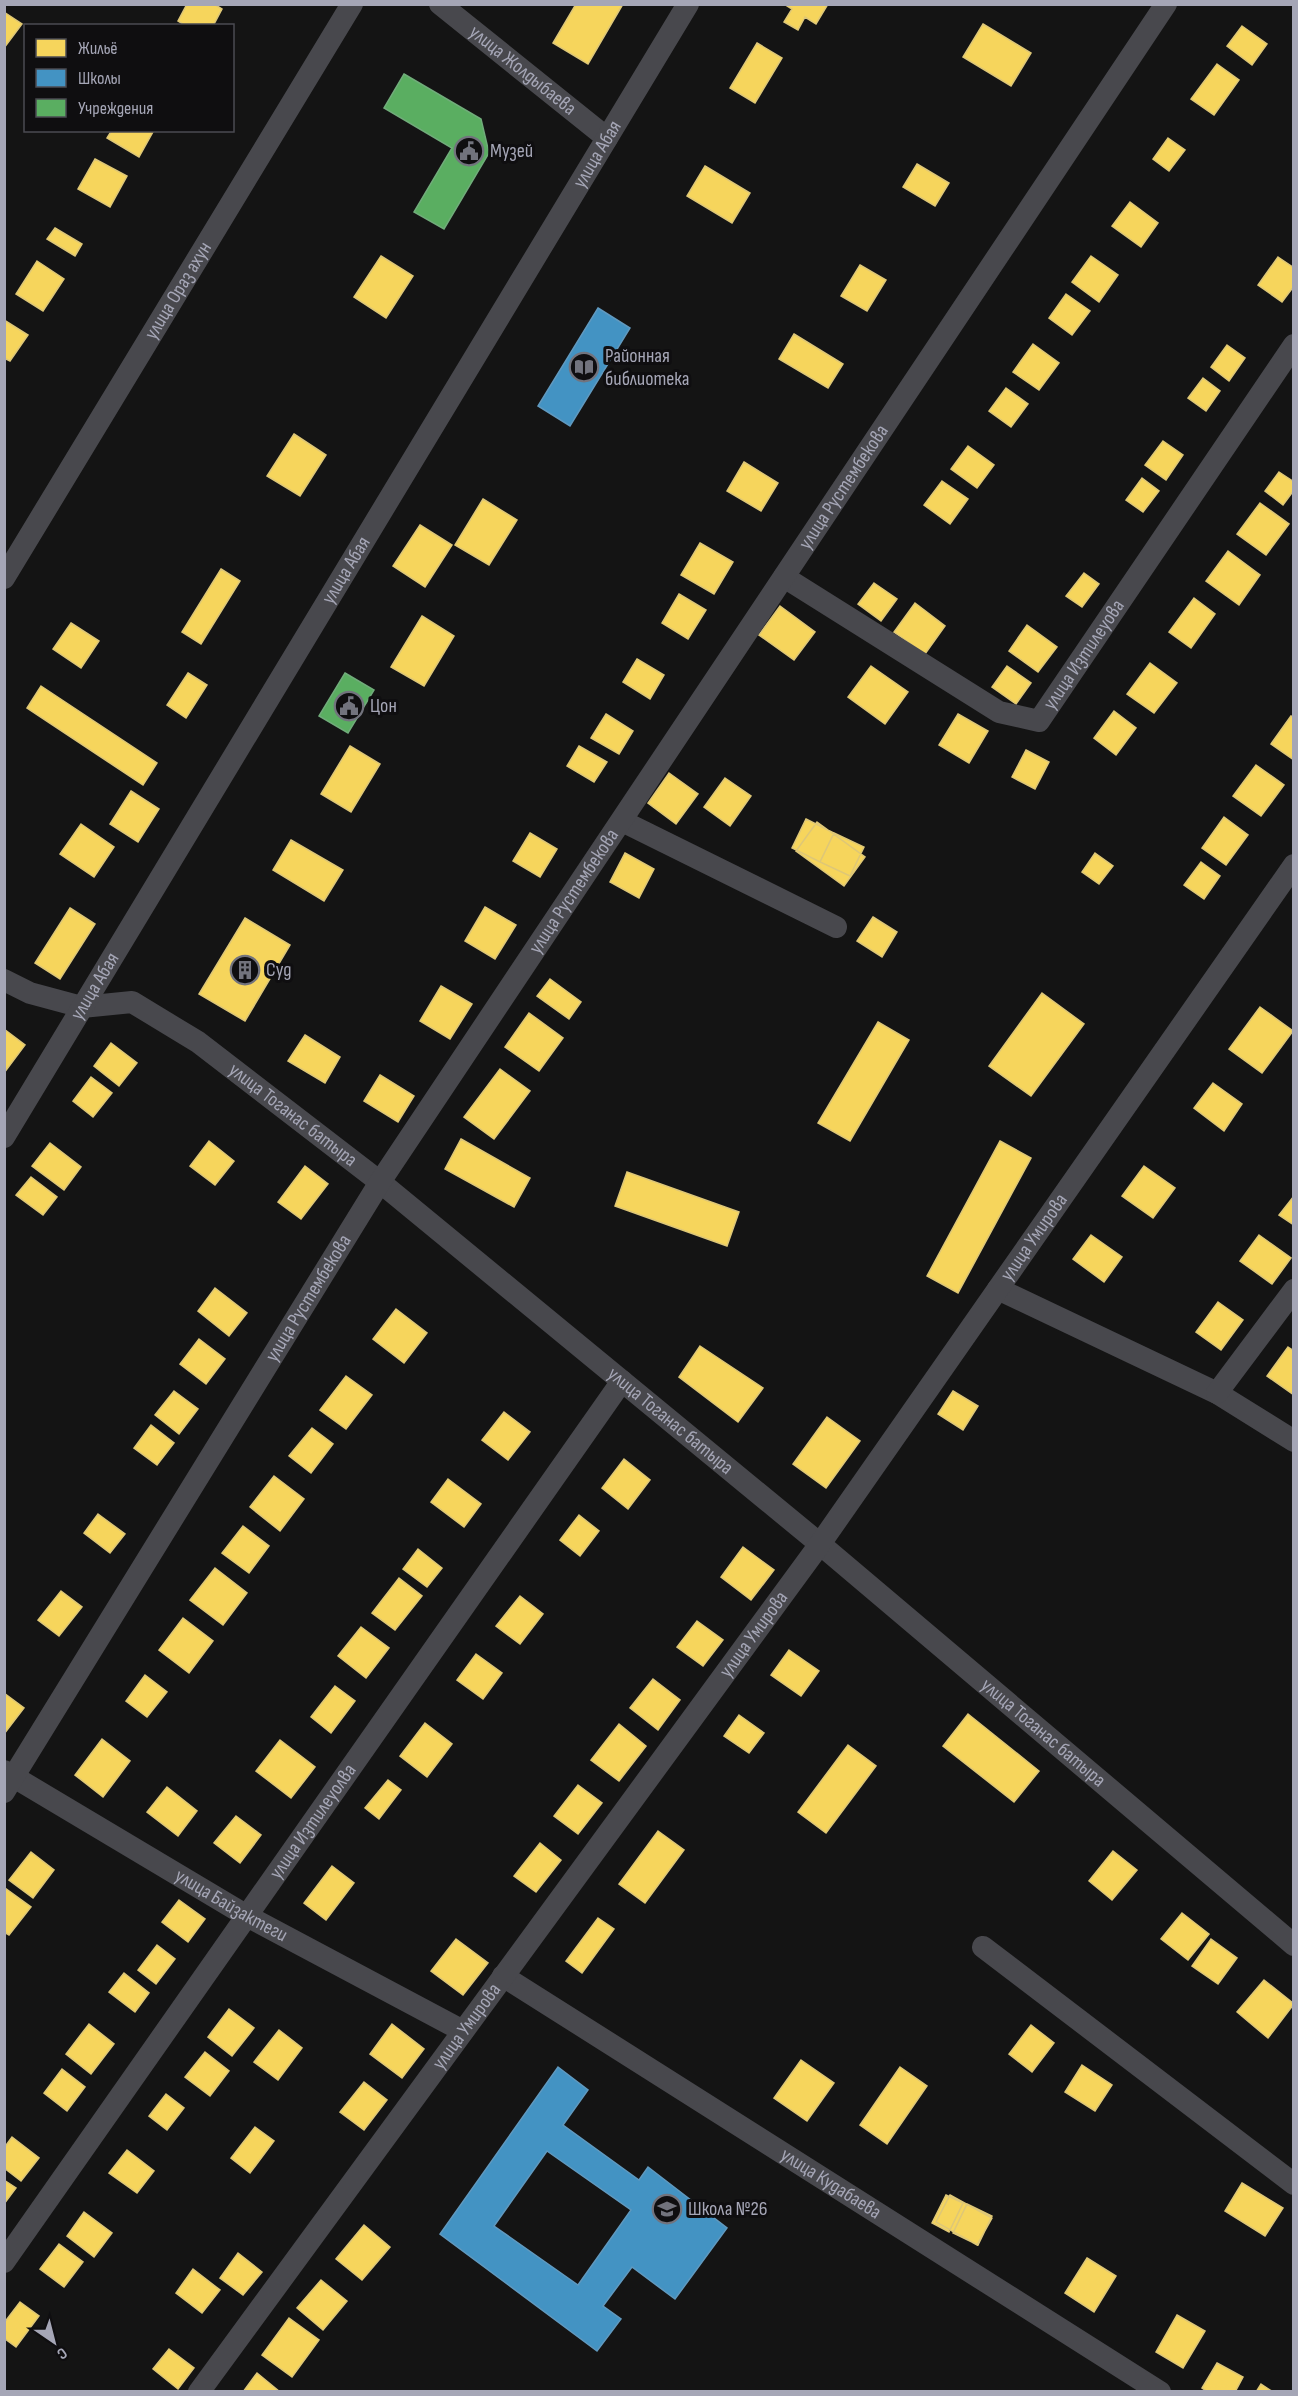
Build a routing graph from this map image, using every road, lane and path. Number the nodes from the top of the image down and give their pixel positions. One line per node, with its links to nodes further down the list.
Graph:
1 (352, 4): 8 (street, улица Ораз ахун)
2 (440, 4): 5 (street, улица Жолдыбаева)
3 (688, 4): 5 (street, улица Абая)
4 (1166, 4): 7 (street, улица Рустембекова)
5 (607, 138): 13 (street, улица Абая)
6 (1293, 345): 7 (street, улица Изтилеуова)
7 (784, 577): 9 (street, улица Рустембекова)
8 (4, 578)
9 (621, 821): 11 (street); 15 (street, улица Рустембекова)
10 (1293, 865): 16 (street, улица Умирова)
11 (836, 927)
12 (4, 980): 13 (street, улица Тоганас батыра)
13 (82, 1006): 14 (street, улица Абая); 15 (street, улица Тоганас батыра)
14 (4, 1137)
15 (381, 1182): 18 (street, улица Тоганас батыра); 22 (street, улица Рустембекова)
16 (998, 1289): 19 (street); 21 (street, улица Умирова)
17 (1293, 1290): 19 (street)
18 (622, 1381): 21 (street, улица Тоганас батыра); 23 (street, улица Изтилеуолва)
19 (1218, 1393): 20 (street)
20 (1293, 1441)
21 (820, 1544): 24 (street, улица Тоганас батыра); 26 (street, улица Умирова)
22 (8, 1780): 23 (street, улица Байзактеги)
23 (247, 1916): 27 (street, улица Байзактеги); 29 (street, улица Изтилеуолва)
24 (1293, 1945)
25 (983, 1947): 28 (street)
26 (503, 1976): 27 (street, улица Умирова); 31 (street, улица Кудабаева)
27 (463, 2031): 30 (street, улица Умирова)
28 (1293, 2184)
29 (4, 2262)
30 (199, 2391)
31 (1160, 2391)

